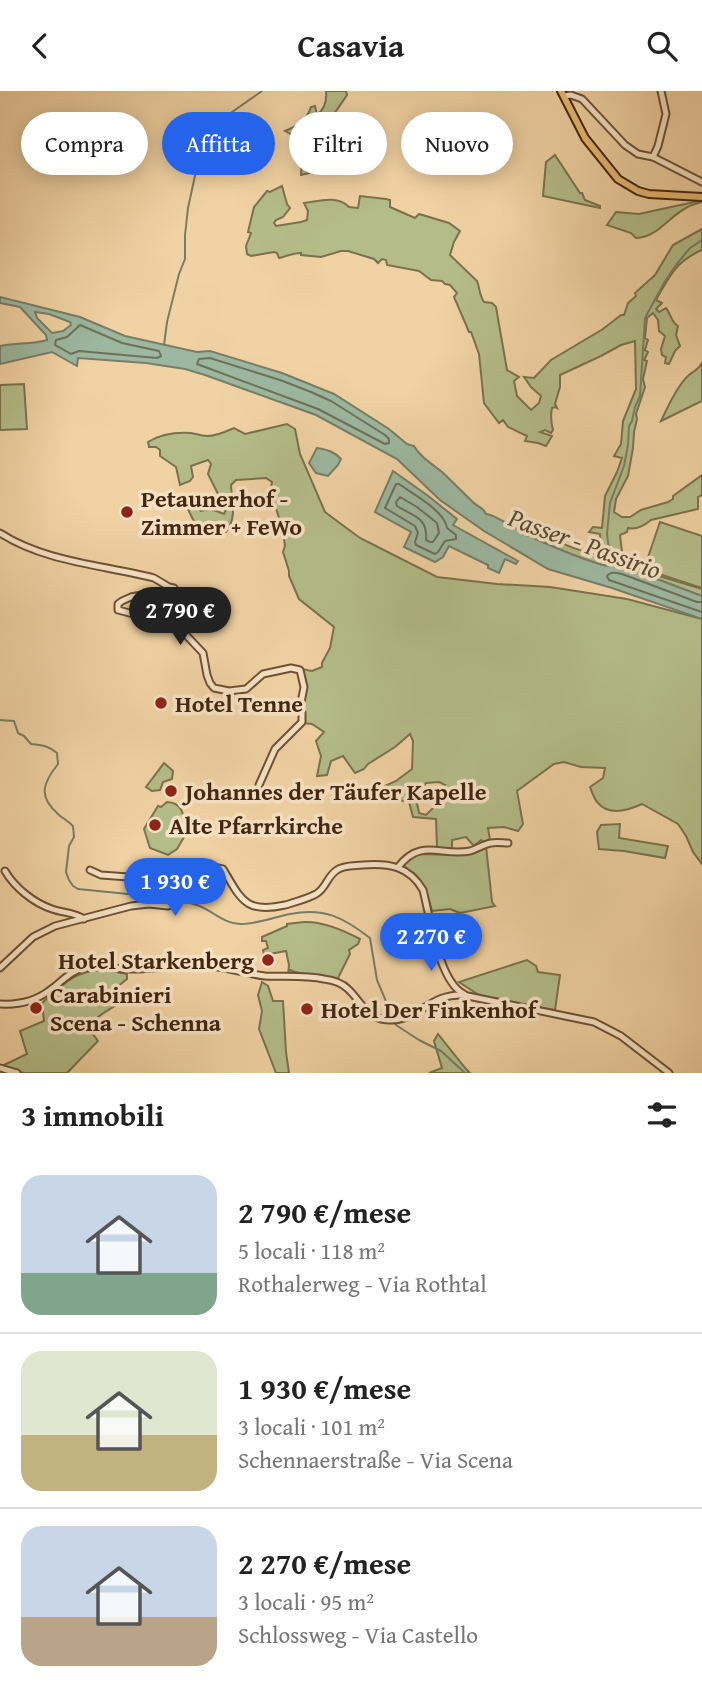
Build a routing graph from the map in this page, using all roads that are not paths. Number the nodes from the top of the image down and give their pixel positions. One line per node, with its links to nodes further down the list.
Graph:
1 (661, 91): 3 (street)
2 (563, 94): 3 (street); 5 (main road)
3 (653, 157): 4 (street)
4 (702, 182)
5 (702, 197)
6 (0, 533): 7 (street)
7 (259, 785)
8 (508, 843): 9 (street)
9 (398, 867): 12 (street); 15 (street)
10 (90, 870): 12 (street)
11 (5, 871): 13 (street)
12 (180, 896): 13 (street)
13 (84, 919): 14 (street)
14 (0, 968)
15 (453, 982): 16 (street); 17 (street)
16 (452, 995): 17 (street); 18 (street)
17 (474, 998): 20 (street)
18 (0, 1004)
19 (0, 1068): 21 (street)
20 (660, 1070): 22 (street)
21 (17, 1073)
22 (668, 1073)

